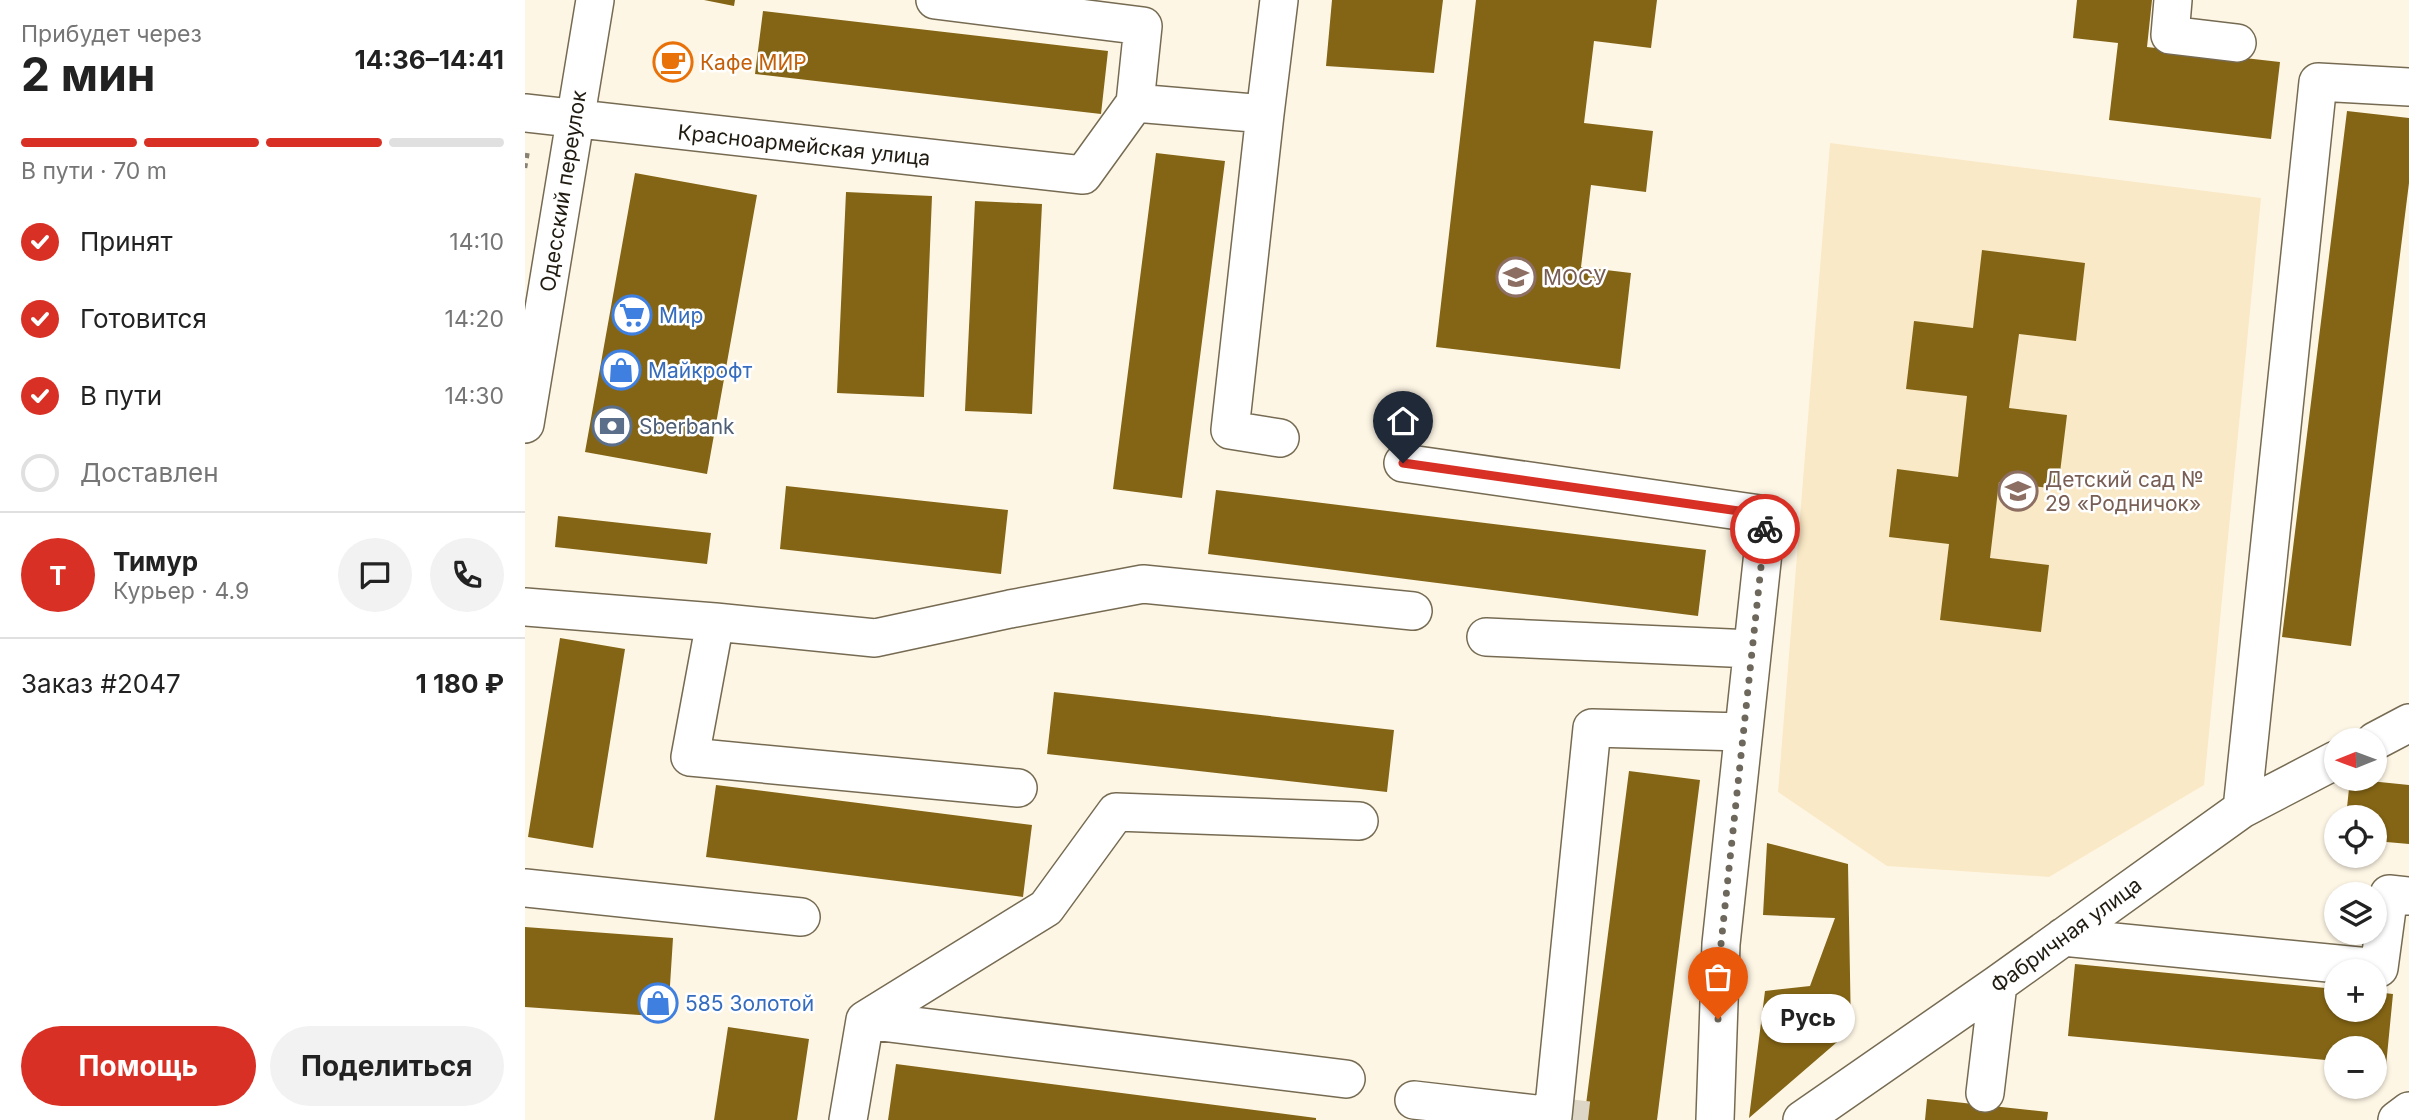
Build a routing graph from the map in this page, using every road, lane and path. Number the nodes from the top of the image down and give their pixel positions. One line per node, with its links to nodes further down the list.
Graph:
1 (595, 0): 10 (street, Одесский переулок)
2 (935, 0): 7 (street)
3 (1279, 0): 9 (street)
4 (2173, 0): 5 (street)
5 (2237, 43)
6 (2409, 87): 24 (street)
7 (1135, 103): 9 (street); 10 (street, Красноармейская улица)
8 (525, 113): 10 (street, Красноармейская улица)
9 (1265, 114): 12 (street)
10 (575, 120): 11 (street, Одесский переулок)
11 (525, 424)
12 (1280, 438)
13 (1403, 463): 18 (street)
14 (525, 607): 16 (street)
15 (1413, 611): 16 (street)
16 (715, 622): 23 (street)
17 (1486, 637): 18 (street)
18 (1752, 649): 20 (street)
19 (2409, 723): 21 (street)
20 (1743, 732): 34 (street); 37 (street)
21 (2387, 735)
22 (2324, 766): 24 (street, Фабричная улица)
23 (1018, 788)
24 (2242, 809): 29 (street, Фабричная улица)
25 (1359, 821): 31 (street)
26 (525, 888): 28 (street)
27 (2409, 896): 29 (street)
28 (801, 917)
29 (2063, 937): 30 (street, Фабричная улица)
30 (1998, 984): 33 (street); 38 (street, Фабричная улица)
31 (865, 1020): 32 (street); 36 (street)
32 (1346, 1079)
33 (1985, 1093)
34 (1414, 1100)
35 (2409, 1111): 39 (street)
36 (848, 1120)
37 (1715, 1120)
38 (1802, 1120)
39 (2397, 1120)

